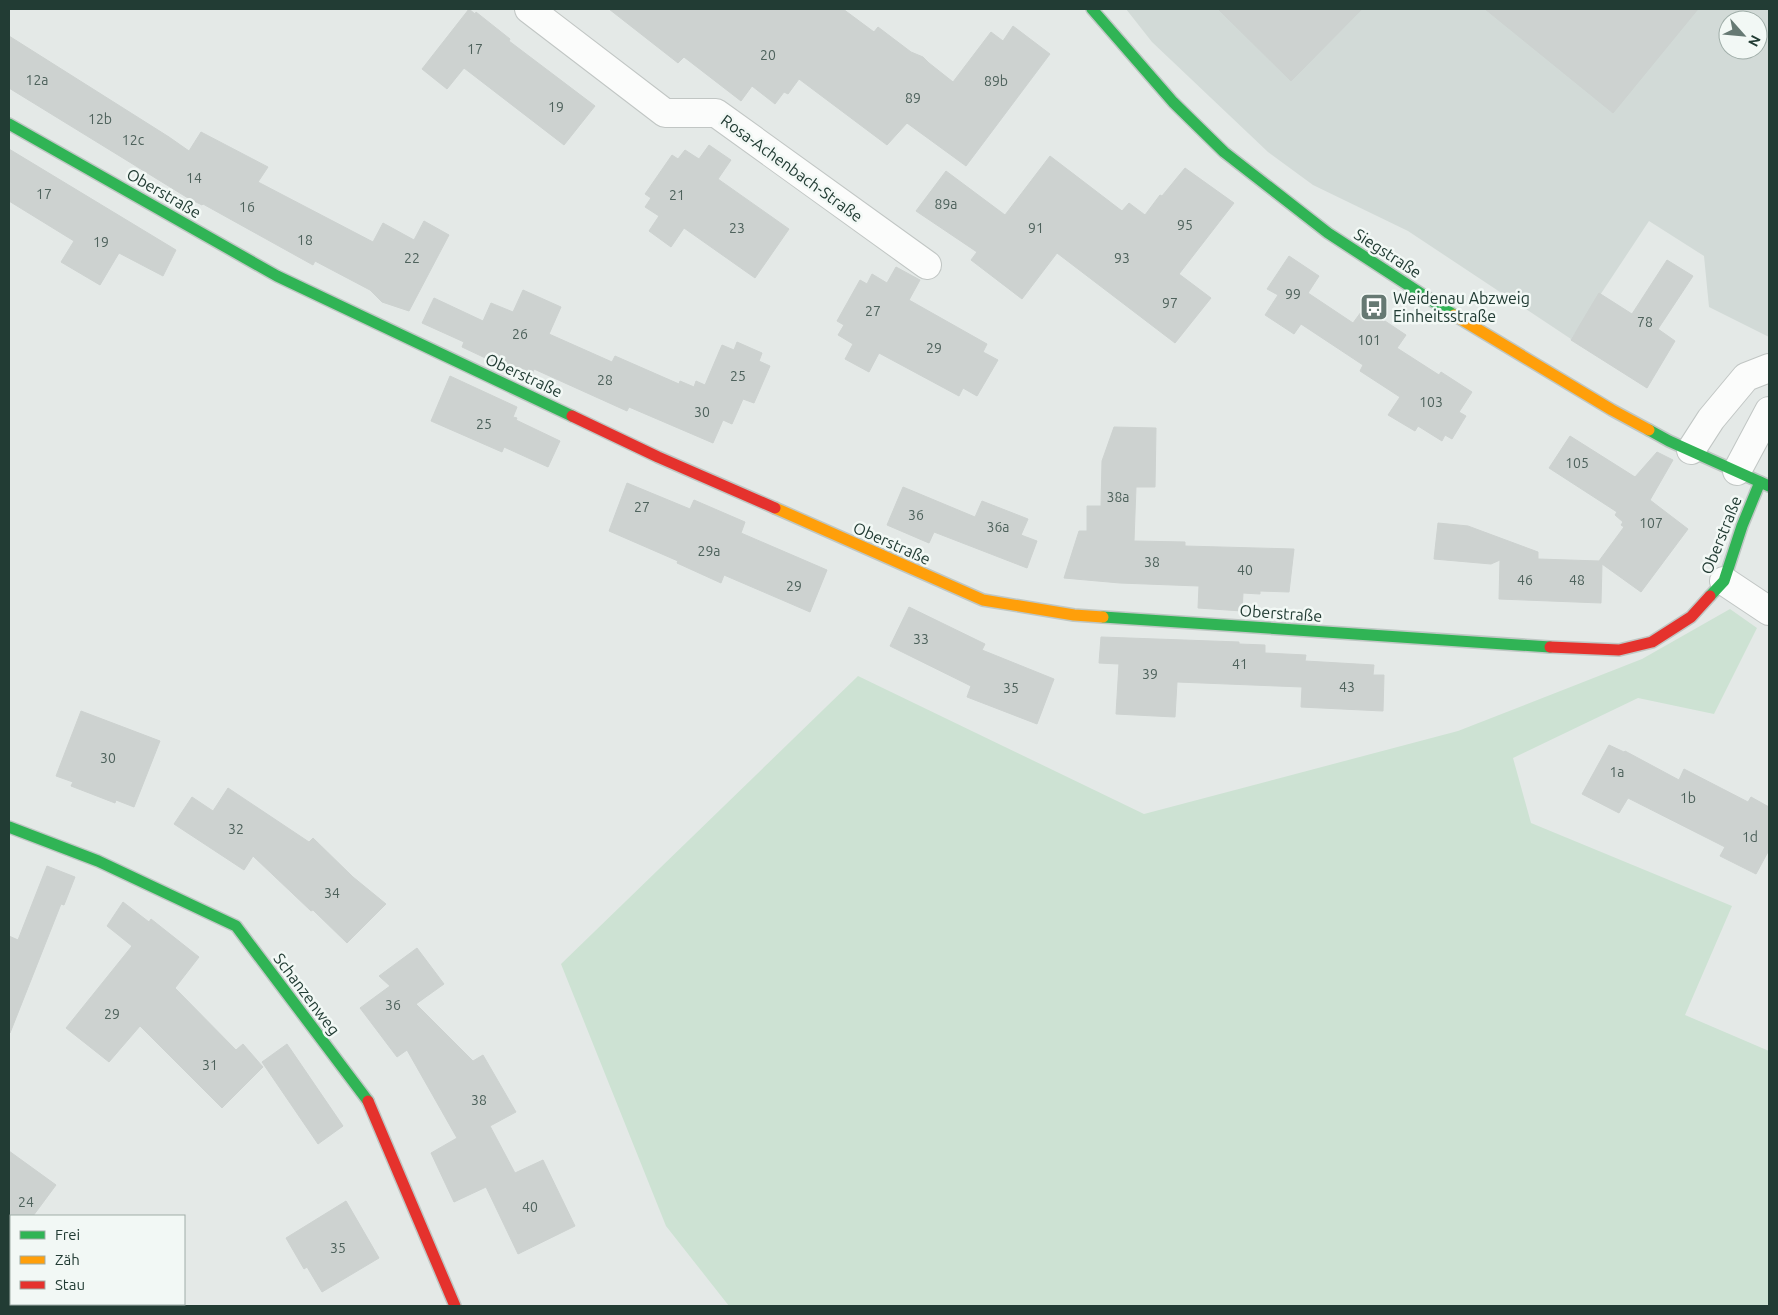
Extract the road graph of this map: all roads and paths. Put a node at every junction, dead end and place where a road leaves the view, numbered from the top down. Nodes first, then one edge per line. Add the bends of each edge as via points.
1 (529, 9) edge
2 (1092, 9) edge
3 (9, 124) edge
4 (927, 265) dead end
5 (1769, 368) edge
6 (1769, 411) edge
7 (1692, 450) junction
8 (1756, 480) edge
9 (1724, 581) junction
10 (1769, 611) edge
11 (9, 827) edge
12 (455, 1306) edge

1 - 4 street, Rosa-Achenbach-Straße via 665,114 716,113
2 - 7 street, Siegstraße via 1173,102 1224,152 1328,233 1420,294 1570,385
3 - 9 street, Oberstraße via 277,276 658,457 983,600 1074,615 1619,650 1652,642 1691,617
5 - 7 street via 1746,377 1711,419
6 - 8 street
7 - 8 street, Siegstraße
8 - 9 street, Oberstraße
9 - 10 street
11 - 12 street, Schanzenweg via 98,861 236,926 367,1099

